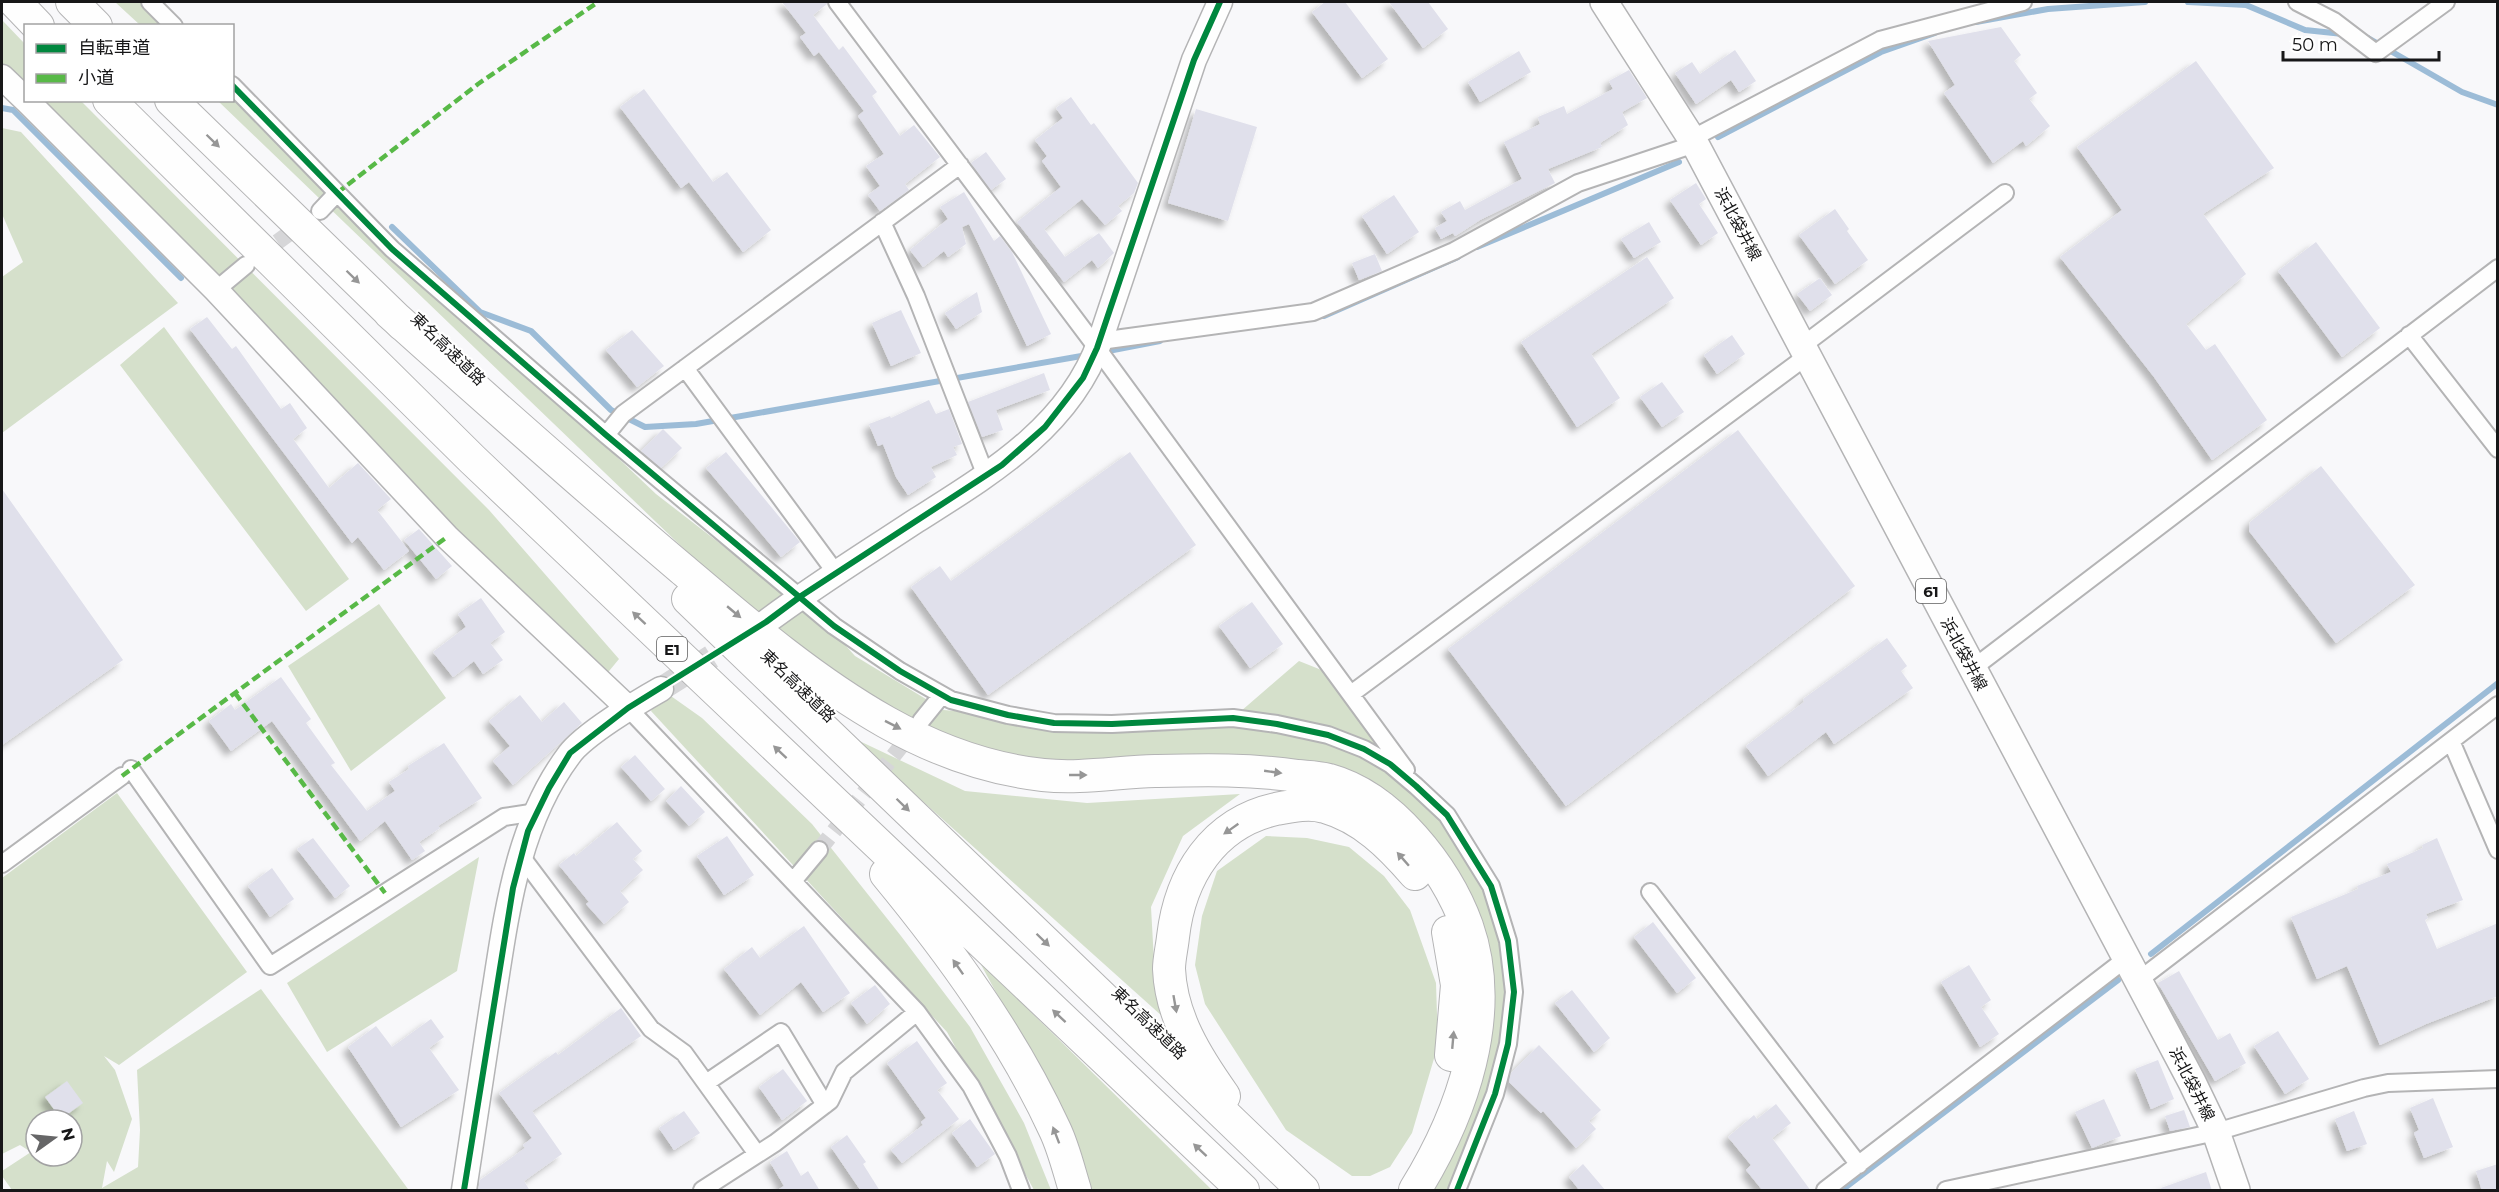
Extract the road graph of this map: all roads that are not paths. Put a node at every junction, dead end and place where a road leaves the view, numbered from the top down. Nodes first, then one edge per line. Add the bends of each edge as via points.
1 (15, 2) edge
2 (72, 2) edge
3 (150, 2) edge
4 (837, 2) edge
5 (1220, 2) edge
6 (1604, 2) edge
7 (2023, 2) edge
8 (2297, 2) edge
9 (2446, 2) edge
10 (36, 24) edge
11 (94, 24) edge
12 (172, 24) edge
13 (2, 76) edge
14 (234, 87) edge
15 (24, 98) edge
16 (28, 102) edge
17 (111, 102) edge
18 (173, 102) edge
19 (1694, 141) junction
20 (960, 165) junction
21 (338, 193) junction
22 (2005, 193) dead end
23 (320, 211) tunnel mouth
24 (882, 222) junction
25 (246, 265) tunnel mouth
26 (2498, 268) edge
27 (216, 290) junction
28 (389, 312) junction
29 (2409, 335) junction
30 (1098, 344) junction
31 (1804, 351) junction
32 (685, 368) junction
33 (606, 435) junction
34 (2498, 449) edge
35 (986, 476) junction
36 (836, 573) junction
37 (801, 596) junction
38 (766, 622) tunnel mouth
39 (1972, 669) junction
40 (661, 688) tunnel mouth
41 (1351, 694) junction
42 (942, 695) junction
43 (2498, 705) edge
44 (628, 708) junction
45 (921, 721) tunnel mouth
46 (2451, 741) junction
47 (808, 778) junction
48 (1416, 786) junction
49 (537, 812) junction
50 (819, 850) tunnel mouth
51 (2498, 850) edge
52 (521, 856) junction
53 (2, 864) edge
54 (794, 880) junction
55 (1650, 892) dead end
56 (2133, 969) junction
57 (917, 1012) junction
58 (2498, 1079) edge
59 (706, 1083) junction
60 (825, 1105) junction
61 (2216, 1132) junction
62 (758, 1155) junction
63 (1272, 1160) junction
64 (1859, 1165) junction
65 (1828, 1190) edge
66 (464, 1191) edge
67 (702, 1191) edge
68 (1021, 1191) edge
69 (1076, 1191) edge
70 (1243, 1191) edge
71 (1303, 1191) edge
72 (1393, 1191) edge
73 (1415, 1191) edge
74 (1457, 1191) edge
75 (1946, 1191) edge
76 (2236, 1191) edge

1 - 10 highway
2 - 11 highway
3 - 12 street
4 - 20 street
5 - 30 street via 1194,60
6 - 19 main road, 浜北袋井線 / 61
7 - 19 street via 1880,40
8 - 9 street via 2334,21 2376,53
13 - 15 street
14 - 21 street
16 - 27 street
47 -> 17 highway, E1 via 465,452
18 -> 28 highway, 東名高速道路
19 - 30 street via 1578,183 1454,251 1312,312
19 - 31 main road, 浜北袋井線 / 61
20 - 24 street
20 - 30 street
21 - 23 street
21 - 33 street via 392,249
22 - 31 street
24 - 32 street
24 - 35 street via 916,296
25 - 27 street
26 - 29 street
27 - 44 street via 447,537
28 -> 63 highway, 東名高速道路
28 -> 73 highway via 564,470 785,655 886,722 972,760 1046,775 1246,769 1331,780 1370,800 1405,829 1439,867 1459,904 1480,984 1473,1055 1449,1122
29 - 34 street
29 - 39 street
30 - 35 street via 1083,378 1045,428
30 - 41 street
31 - 39 main road, 浜北袋井線 / 61
31 - 41 street
32 - 33 street via 623,414
32 - 36 street
33 - 37 street
35 - 36 street
36 - 37 street
37 - 38 street
37 - 42 street via 834,626
39 - 56 main road, 浜北袋井線 / 61
40 - 44 street
41 - 48 street
42 - 45 street
42 - 48 street via 1008,715 1054,723 1233,718 1277,724 1328,735 1364,749
43 - 46 street
44 - 49 street via 570,753
44 - 54 street
46 - 51 street
46 - 56 street
69 -> 47 highway via 1056,1131 987,1008
70 -> 47 highway, E1
48 - 74 street via 1448,815 1491,885 1508,942 1514,992 1508,1044 1495,1094
49 - 52 street
49 - 53 street via 504,817 270,966 126,773
50 - 54 street
52 - 59 street via 651,1029 684,1053
52 - 66 street via 501,950
54 - 57 street
55 - 64 street
56 - 61 main road, 浜北袋井線 / 61
56 - 64 street
57 - 60 street via 844,1072
57 - 68 street via 971,1086 1008,1156
58 - 61 street via 2388,1083
59 - 60 street via 781,1032
59 - 62 street
60 - 62 street
61 - 75 street
61 - 76 main road, 浜北袋井線 / 61
62 - 67 street
63 - 71 highway, 東名高速道路
72 -> 63 highway via 1434,1111 1452,1050 1457,986 1450,940 1441,914 1421,881 1390,844 1356,820 1324,806 1293,805 1265,812 1229,829 1205,851 1188,877 1175,918 1169,968 1178,1016 1202,1065
64 - 65 street

